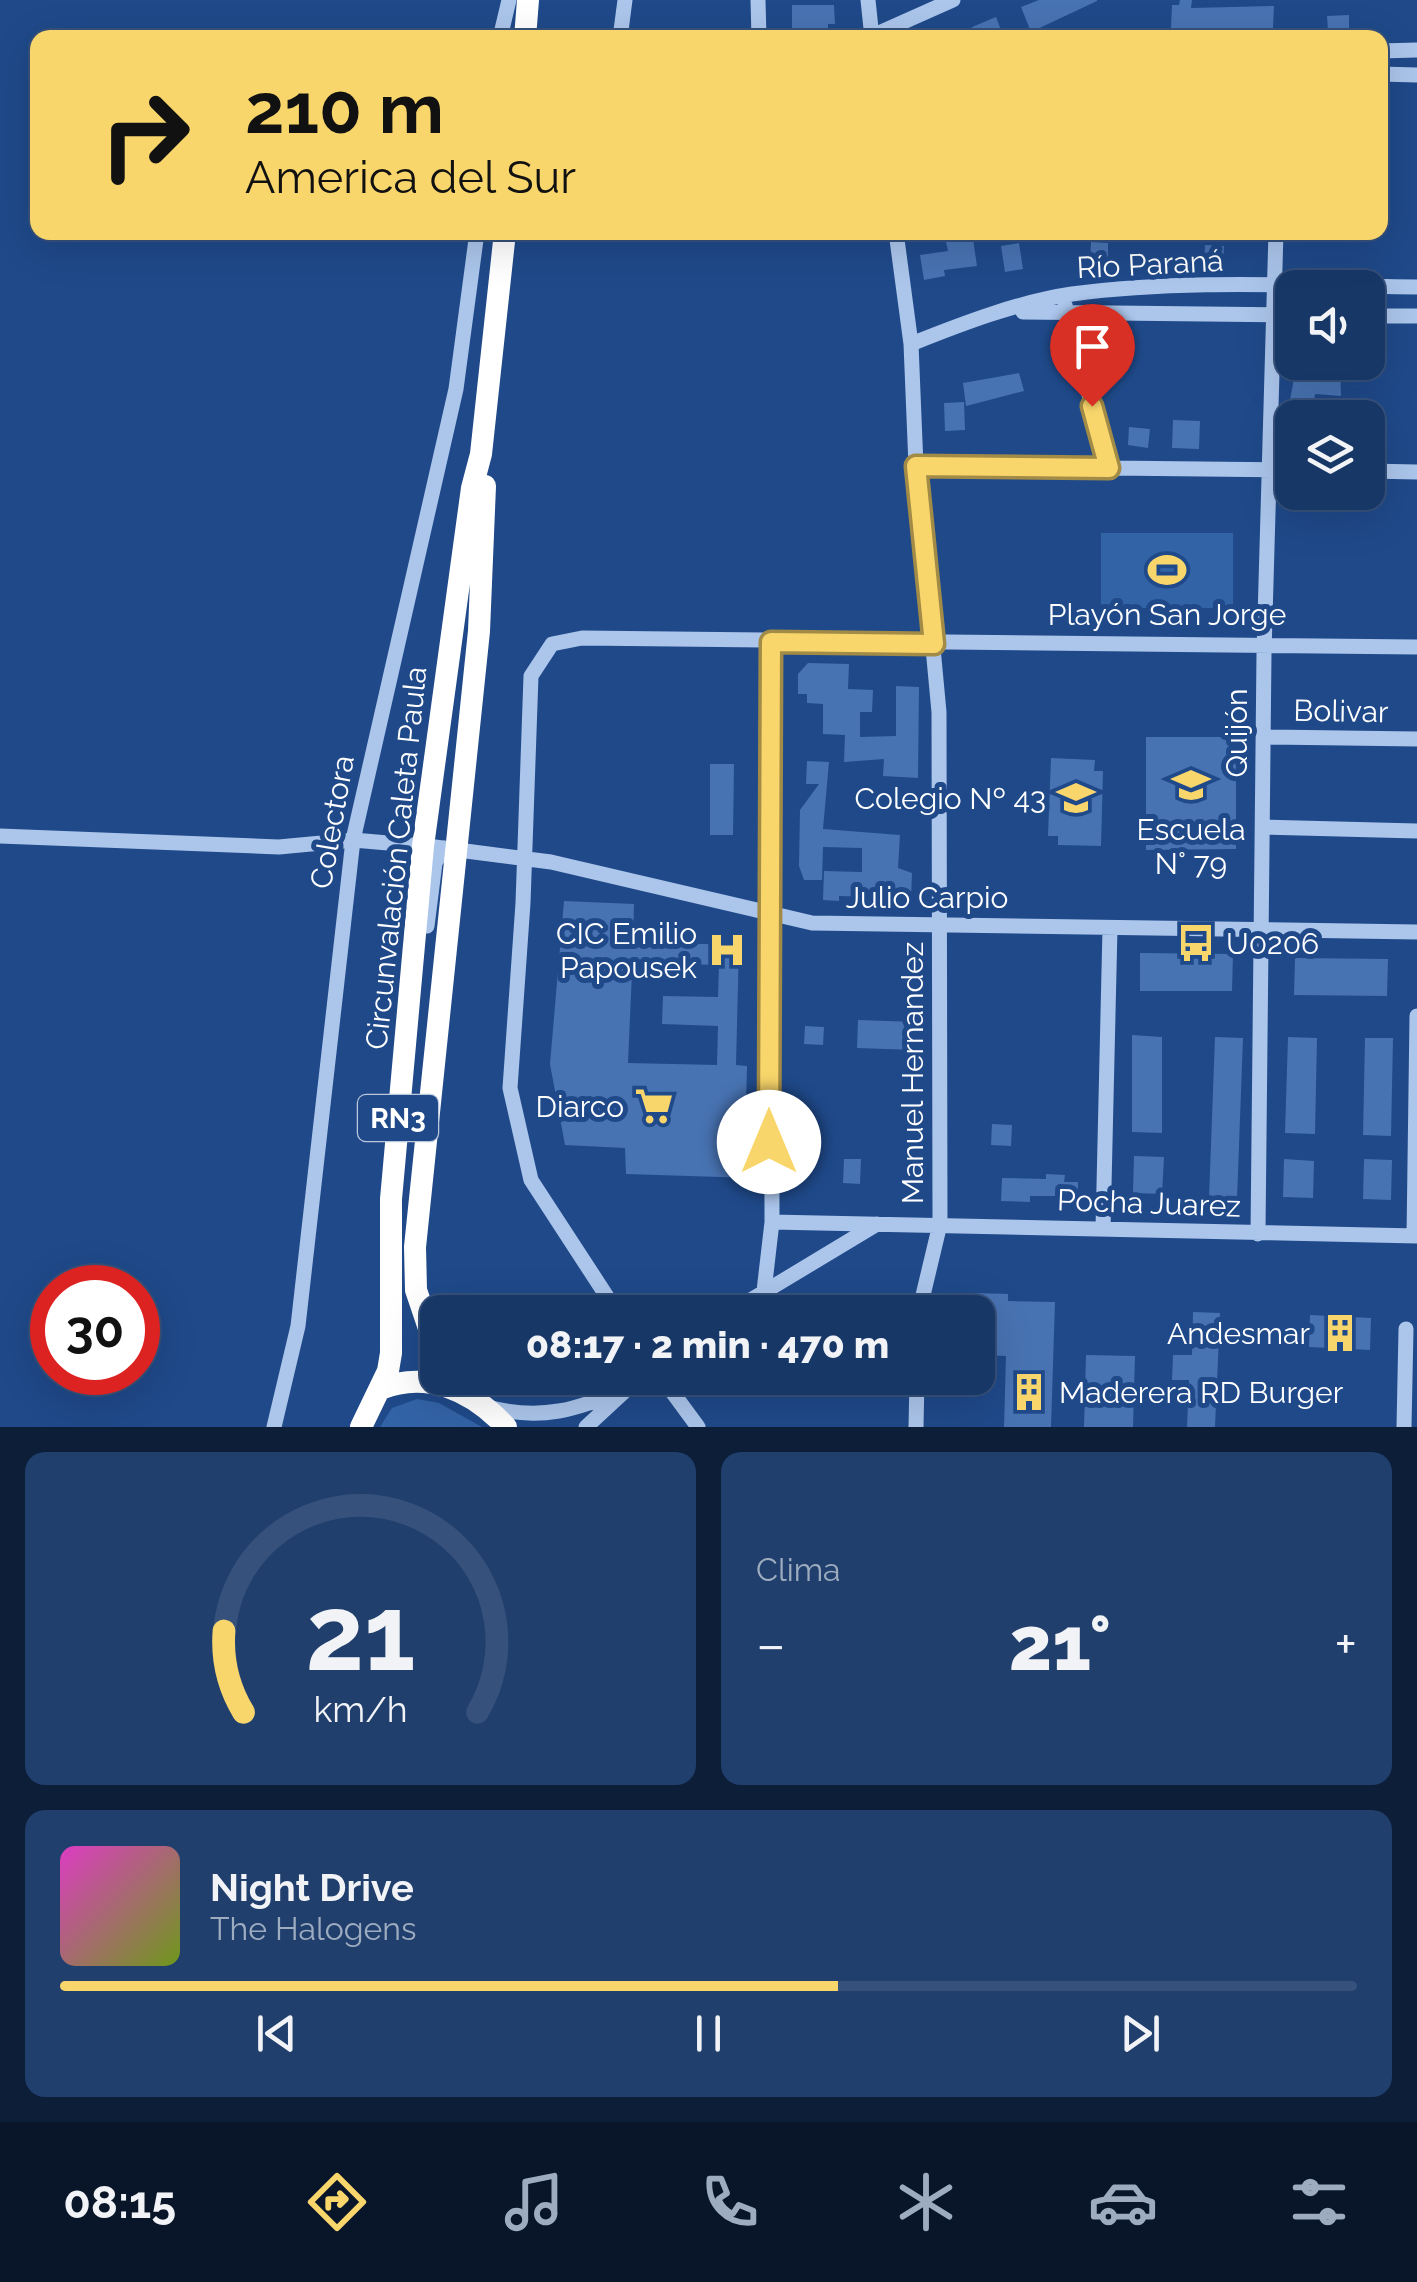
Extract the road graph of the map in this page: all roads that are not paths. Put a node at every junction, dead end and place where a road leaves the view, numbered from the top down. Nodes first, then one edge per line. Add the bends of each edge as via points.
1 (509, 0) edge
2 (528, 0) edge
3 (625, 0) edge
4 (758, 0) edge
5 (868, 0) edge
6 (953, 0) edge
7 (502, 30) edge
8 (525, 30) edge
9 (621, 30) edge
10 (759, 30) edge
11 (871, 30) edge
12 (887, 30) edge
13 (1388, 50) edge
14 (1417, 50) edge
15 (1388, 74) edge
16 (1417, 76) edge
17 (477, 240) edge
18 (504, 240) edge
19 (897, 240) edge
20 (1276, 240) edge
21 (1275, 270) edge
22 (1275, 286) joint
23 (1385, 287) edge
24 (1417, 287) edge
25 (1065, 304) junction
26 (1274, 315) junction
27 (1385, 316) edge
28 (1417, 316) edge
29 (910, 344) junction
30 (481, 454) junction
31 (916, 466) junction
32 (1109, 468) junction
33 (1271, 470) junction
34 (1275, 470) edge
35 (1385, 472) edge
36 (1417, 472) edge
37 (771, 642) junction
38 (934, 644) junction
39 (1264, 646) junction
40 (1417, 647) edge
41 (1264, 738) junction
42 (1417, 740) edge
43 (1264, 827) junction
44 (1417, 830) edge
45 (0, 836) edge
46 (353, 840) junction
47 (439, 849) junction
48 (524, 859) junction
49 (770, 914) junction
50 (940, 925) junction
51 (1110, 928) junction
52 (1263, 932) junction
53 (1417, 932) edge
54 (1417, 1016) edge
55 (772, 1222) junction
56 (879, 1222) junction
57 (940, 1224) junction
58 (1103, 1229) junction
59 (1258, 1234) junction
60 (1416, 1236) edge
61 (764, 1291) junction
62 (605, 1295) edge
63 (758, 1295) edge
64 (923, 1295) edge
65 (420, 1302) edge
66 (1406, 1329) dead end
67 (380, 1389) junction
68 (470, 1395) edge
69 (608, 1395) edge
70 (620, 1395) edge
71 (674, 1395) edge
72 (917, 1395) edge
73 (478, 1403) junction
74 (274, 1427) edge
75 (361, 1427) edge
76 (506, 1427) edge
77 (586, 1427) edge
78 (698, 1427) edge
79 (916, 1427) edge
80 (1404, 1427) edge

1 - 7 street
2 - 8 highway
3 - 9 street
4 - 10 street
5 - 11 street
6 - 12 street
13 - 14 street
15 - 16 street
17 - 46 street, Colectora via 456,388
18 - 30 highway, Circunvalación Caleta Paula / RN3
19 - 29 street, Manuel Hernandez
20 - 21 street, Quijón
22 - 25 street, Río Paraná
22 - 26 street, Quijón
23 - 24 street, Río Paraná
25 - 26 street, Río Paraná
25 - 29 street, Río Paraná via 1009,312
25 - 32 street
26 - 33 street, Quijón
27 - 28 street
29 - 31 street, Manuel Hernandez
30 - 47 highway, Circunvalación Caleta Paula / RN3 via 440,721
30 - 47 highway, Circunvalación Caleta Paula / RN3 via 479,631
31 - 32 street
31 - 38 street, Manuel Hernandez
32 - 33 street
33 - 34 street
33 - 39 street, Quijón
35 - 36 street
37 - 38 street
37 - 48 street via 582,638 552,644 531,676
37 - 49 street
38 - 39 street
38 - 50 street, Manuel Hernandez
39 - 40 street
39 - 41 street, Quijón
41 - 42 street, Bolivar
41 - 43 street, Quijón
43 - 44 street
43 - 52 street, Quijón
45 - 46 street, Julio Carpio via 279,846
46 - 47 street, Julio Carpio
46 - 74 street, Colectora via 298,1326
47 - 48 street, Julio Carpio
47 - 65 highway, Circunvalación Caleta Paula / RN3 via 441,992 420,1176 414,1269
47 - 67 highway, Circunvalación Caleta Paula / RN3 via 407,1026 390,1199 391,1353
48 - 49 street, Julio Carpio
48 - 62 street via 510,1088 520,1147 544,1206
49 - 50 street, Julio Carpio via 812,924
49 - 55 street
50 - 51 street, Julio Carpio
50 - 57 street, Manuel Hernandez
51 - 52 street, Julio Carpio
51 - 58 street
52 - 53 street, Julio Carpio
52 - 59 street, Quijón
54 - 60 street
55 - 56 street, Pocha Juarez
55 - 61 street
56 - 57 street, Pocha Juarez
56 - 61 street
57 - 58 street, Pocha Juarez
57 - 64 street, Manuel Hernandez
58 - 59 street, Pocha Juarez
59 - 60 street, Pocha Juarez
61 - 63 street
66 - 80 street
67 - 73 highway via 423,1379
67 - 75 highway, RN3
68 - 73 highway
69 - 73 street via 545,1416
70 - 77 street
71 - 78 street
72 - 79 street
73 - 76 highway

